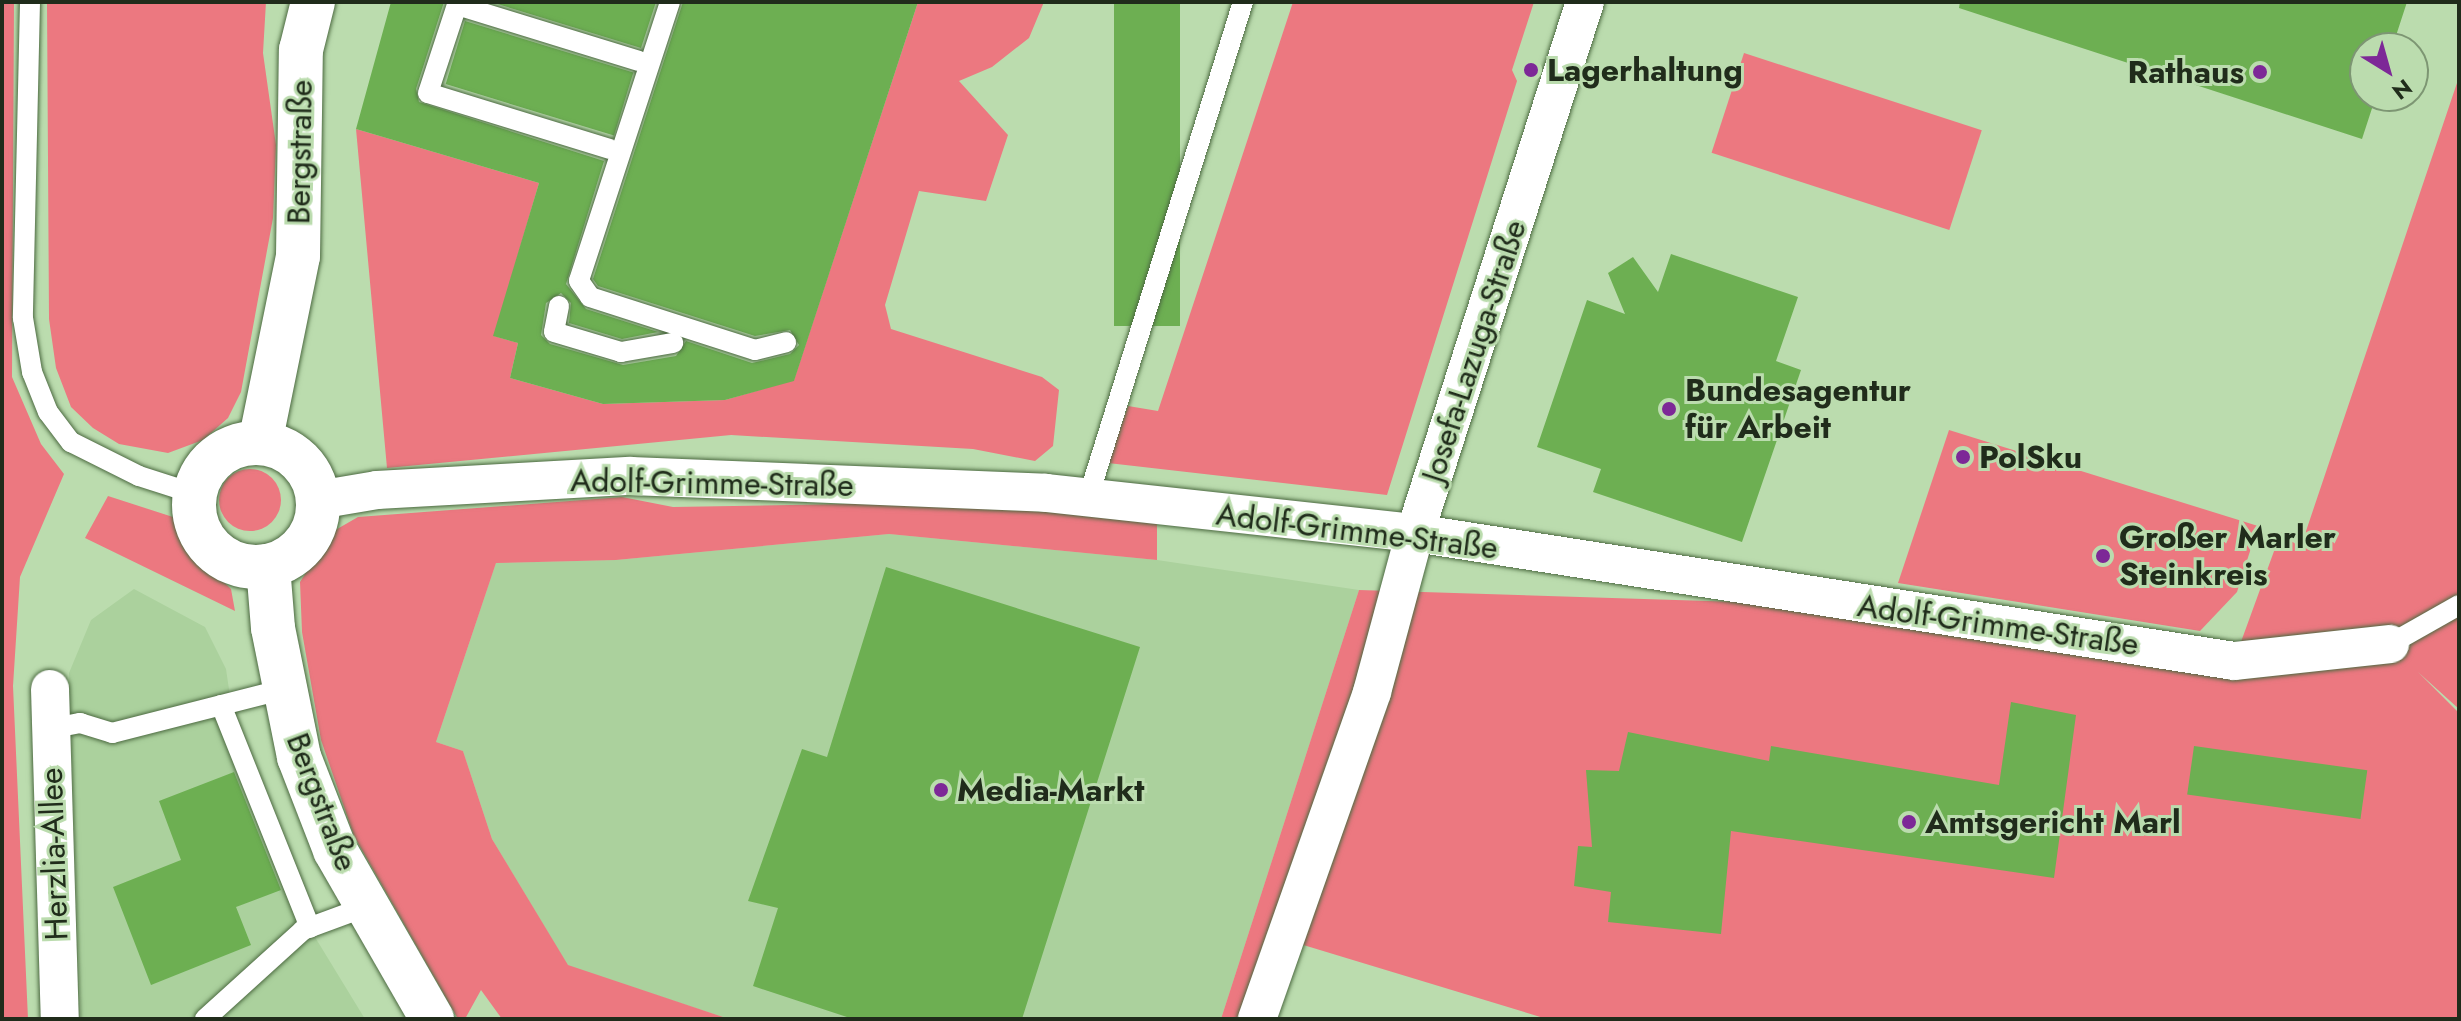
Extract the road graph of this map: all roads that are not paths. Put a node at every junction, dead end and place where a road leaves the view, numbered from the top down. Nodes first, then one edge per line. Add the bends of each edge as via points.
1 (30, 2) edge
2 (313, 2) edge
3 (670, 2) edge
4 (1243, 2) edge
5 (1585, 2) edge
6 (639, 61) dead end
7 (610, 149) dead end
8 (559, 306) dead end
9 (786, 342) dead end
10 (673, 343) dead end
11 (260, 443) junction
12 (195, 494) junction
13 (1088, 498) junction
14 (318, 500) junction
15 (1415, 533) junction
16 (268, 566) junction
17 (2459, 605) edge
18 (2390, 644) joint
19 (50, 689) dead end
20 (284, 689) junction
21 (221, 705) junction
22 (49, 729) junction
23 (365, 907) junction
24 (310, 928) junction
25 (60, 1019) edge
26 (205, 1019) edge
27 (432, 1019) edge
28 (1257, 1019) edge

1 - 12 lane via 23,318 32,372 48,412 71,442 139,476
2 - 11 street, Bergstraße via 301,50 298,256
3 - 9 lane via 579,281 590,297 755,350
4 - 13 lane
5 - 15 street, Josefa-Lazuga-Straße
6 - 7 lane via 457,5 428,93
8 - 10 lane via 554,332 621,352
11 - 12 street via 218,455
11 - 14 street via 302,462
12 - 16 street via 203,538 221,556
13 - 14 street, Adolf-Grimme-Straße via 631,476 377,490
13 - 15 street, Adolf-Grimme-Straße
14 - 16 street via 310,537 290,557
15 - 18 street, Adolf-Grimme-Straße via 2234,661
15 - 28 street, Josefa-Lazuga-Straße via 1372,692
16 - 20 street, Bergstraße
17 - 18 lane
19 - 22 street, Herzlia-Allee
20 - 21 lane
20 - 23 street, Bergstraße via 299,757
21 - 22 lane via 112,733 80,723
21 - 24 lane
22 - 25 street, Herzlia-Allee
23 - 24 lane
23 - 27 street, Bergstraße
24 - 26 lane

